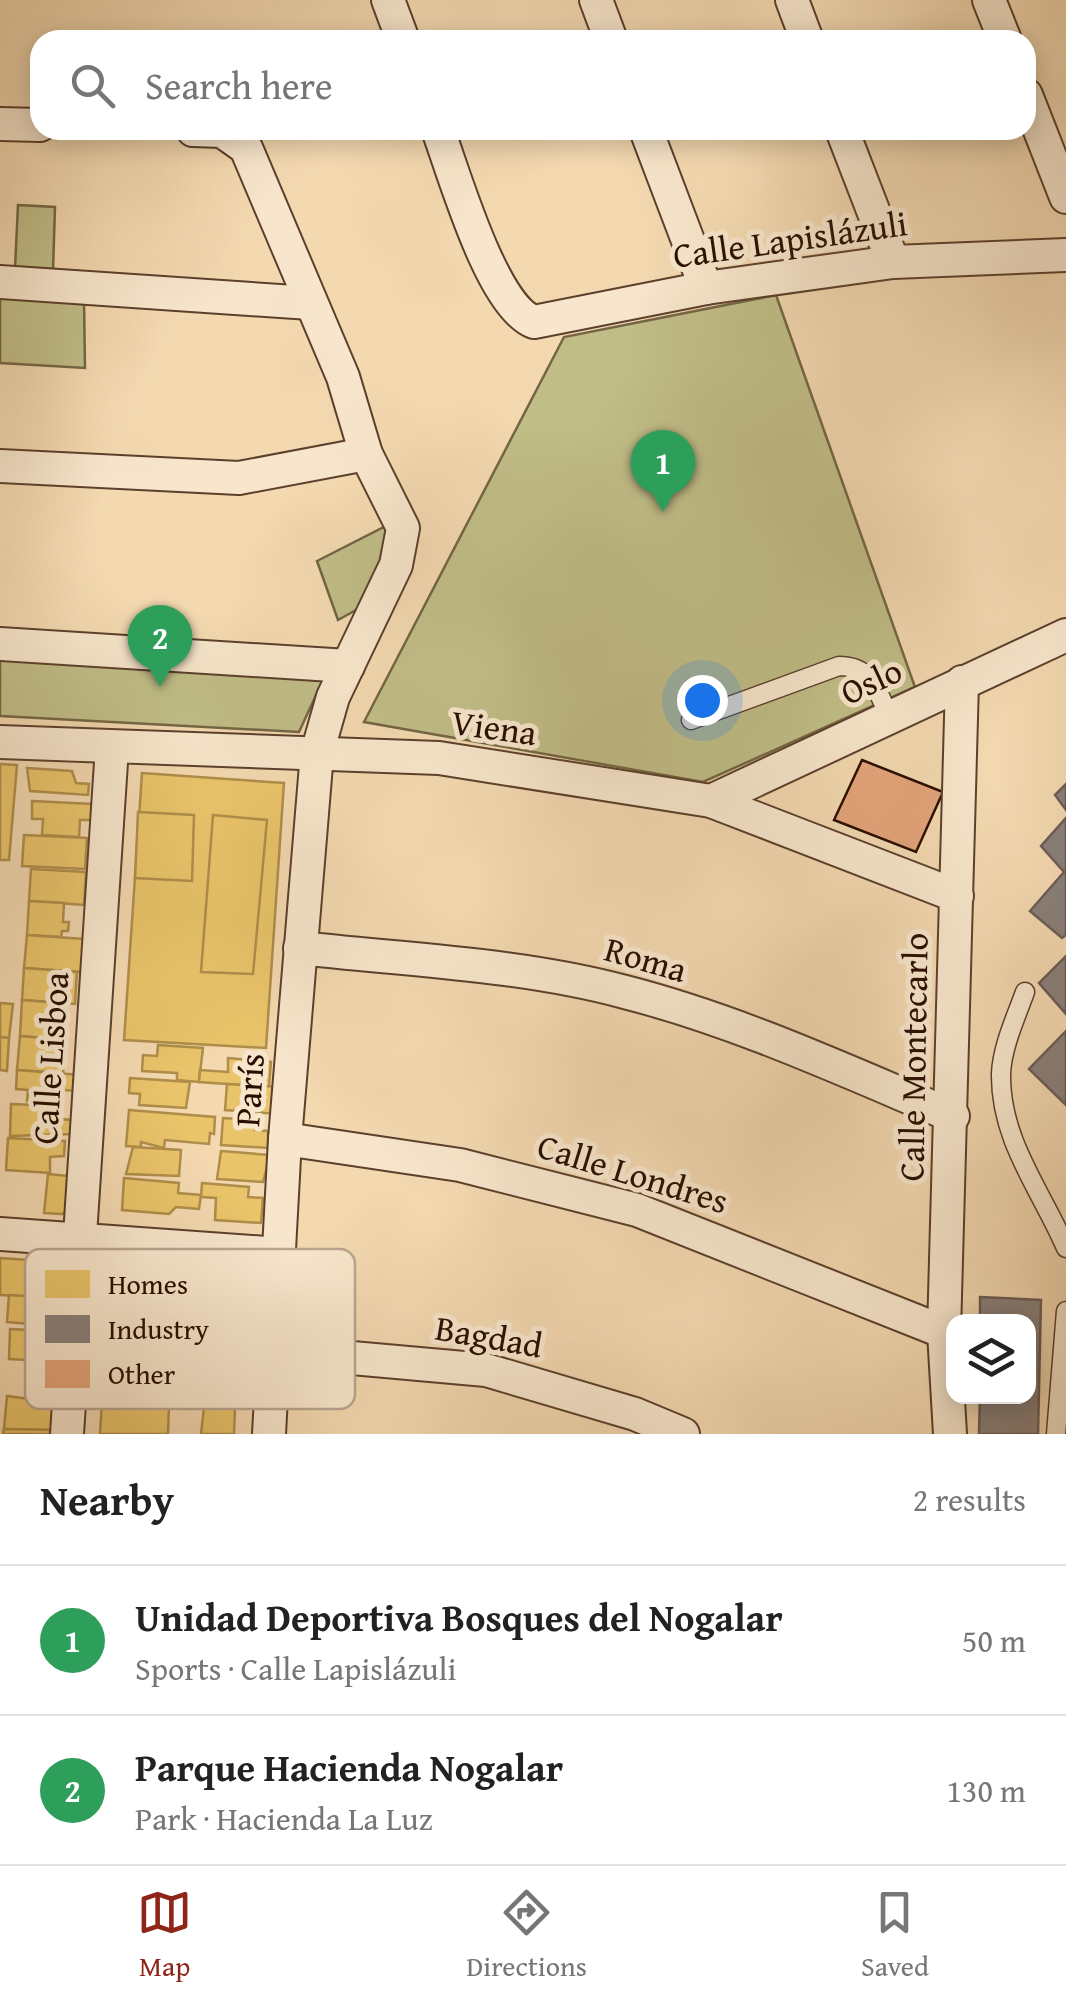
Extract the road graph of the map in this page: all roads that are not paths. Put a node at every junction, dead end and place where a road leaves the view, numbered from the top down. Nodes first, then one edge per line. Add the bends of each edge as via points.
1 (388, 0) edge
2 (596, 0) edge
3 (792, 0) edge
4 (989, 0) edge
5 (399, 30) edge
6 (607, 30) edge
7 (804, 30) edge
8 (1000, 30) edge
9 (1036, 120) edge
10 (0, 124) edge
11 (30, 125) edge
12 (235, 140) edge
13 (442, 140) edge
14 (650, 140) edge
15 (846, 140) edge
16 (1066, 197) edge
17 (1066, 255) edge
18 (893, 262) junction
19 (0, 282) edge
20 (706, 288) junction
21 (310, 303) junction
22 (366, 454) junction
23 (0, 466) edge
24 (1066, 635) edge
25 (0, 644) edge
26 (348, 666) junction
27 (962, 682) junction
28 (890, 716) junction
29 (691, 720) dead end
30 (0, 742) edge
31 (112, 747) junction
32 (317, 752) junction
33 (711, 800) junction
34 (957, 896) junction
35 (300, 948) junction
36 (1025, 992) dead end
37 (953, 1116) junction
38 (286, 1139) junction
39 (0, 1234) edge
40 (77, 1239) junction
41 (1066, 1248) edge
42 (76, 1249) edge
43 (212, 1249) edge
44 (280, 1249) edge
45 (1066, 1311) edge
46 (944, 1332) junction
47 (355, 1358) edge
48 (67, 1409) edge
49 (271, 1409) edge
50 (66, 1434) edge
51 (270, 1434) edge
52 (683, 1434) edge
53 (950, 1434) edge
54 (1056, 1434) edge

1 - 5 street
2 - 6 street
3 - 7 street
4 - 8 street
9 - 16 street
10 - 11 street
12 - 21 street, París via 246,148
13 - 20 street, Calle Lapislázuli via 491,267 528,320 550,322
14 - 20 street
15 - 18 street
17 - 18 street, Calle Lapislázuli
18 - 20 street, Calle Lapislázuli
19 - 21 street
21 - 22 street, París
22 - 23 street via 239,478
22 - 26 street, París via 397,510 403,544
24 - 27 street, Oslo
25 - 26 street
26 - 32 street, París
27 - 28 street, Oslo
27 - 34 street, Calle Montecarlo
28 - 29 lane via 870,676 856,666 838,666
28 - 33 street, Oslo
30 - 31 street, Viena
31 - 32 street, Viena
31 - 40 street, Calle Lisboa
32 - 33 street, Viena via 439,758
32 - 35 street, París
33 - 34 street, Viena
34 - 37 street, Calle Montecarlo
35 - 37 street, Roma via 626,992 821,1060
35 - 38 street, París
36 - 41 lane via 1001,1072 1005,1114 1017,1155
37 - 46 street, Calle Montecarlo
38 - 44 street, París
38 - 46 street, Calle Londres via 460,1165 637,1210
39 - 40 street
40 - 42 street, Calle Lisboa
40 - 43 street
45 - 54 lane
46 - 53 street, Calle Montecarlo
47 - 52 street, Bagdad via 486,1370
48 - 50 street, Calle Lisboa
49 - 51 street, París

